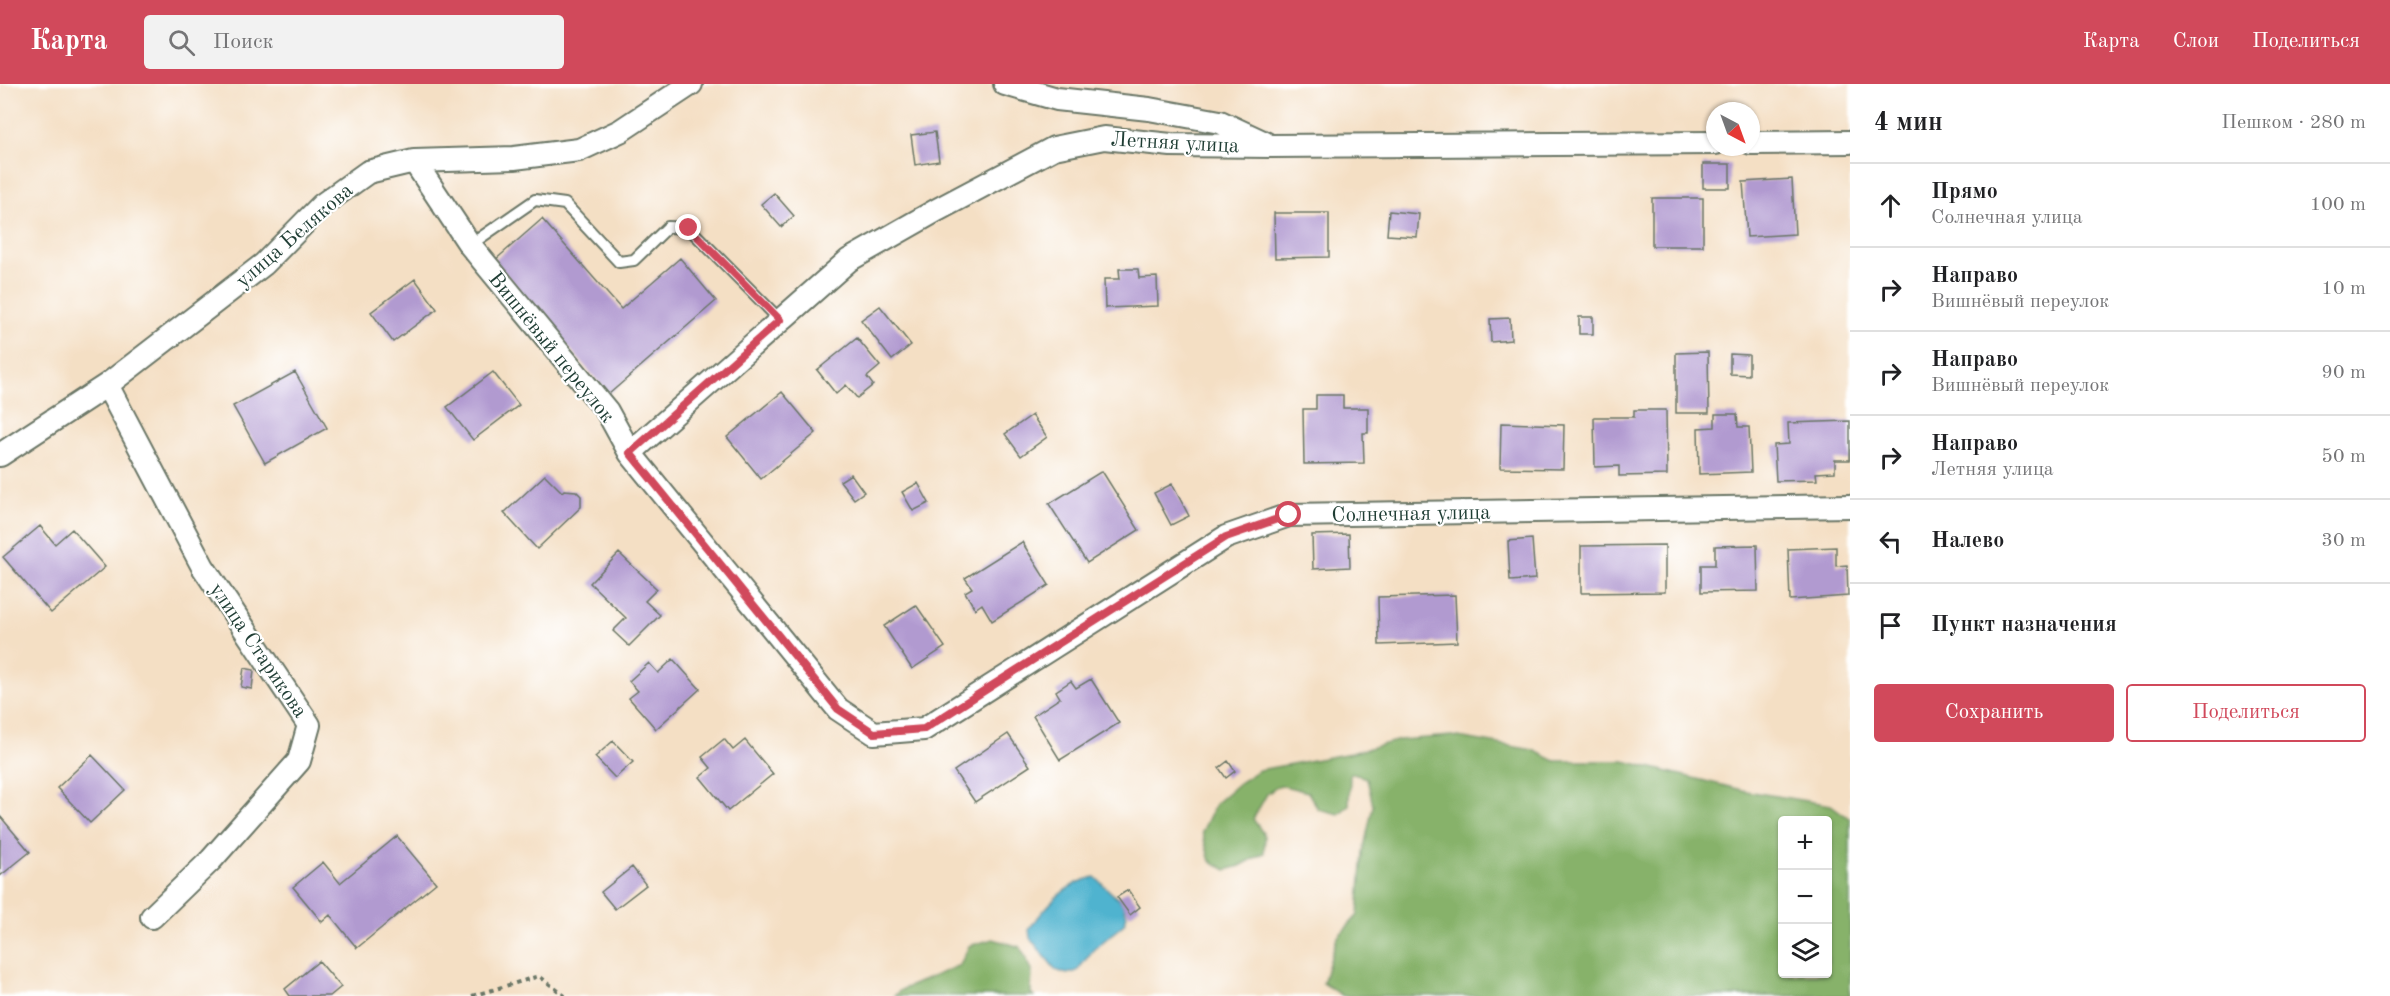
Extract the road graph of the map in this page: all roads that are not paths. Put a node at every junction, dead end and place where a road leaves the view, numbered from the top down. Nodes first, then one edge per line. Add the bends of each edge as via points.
1 (691, 84) edge
2 (1005, 84) edge
3 (1850, 142) edge
4 (1706, 143) edge
5 (1760, 143) edge
6 (1271, 146) junction
7 (414, 161) junction
8 (470, 245) junction
9 (780, 320) junction
10 (107, 385) junction
11 (630, 453) junction
12 (0, 455) edge
13 (1850, 506) edge
14 (924, 729) joint
15 (152, 917) dead end

1 - 7 street, улица Белякова via 620,131 579,150 514,158
2 - 6 street via 1057,99 1220,122
3 - 5 street
4 - 6 street, Летняя улица
6 - 9 street, Летняя улица via 1171,145 1104,138 1054,148 849,260
7 - 8 street, Вишнёвый переулок
7 - 10 street, улица Белякова via 368,172 322,205 264,264
8 - 9 lane via 535,200 565,204 619,262 633,260 668,227 689,228
8 - 11 street, Вишнёвый переулок via 607,411
9 - 11 street, Летняя улица
10 - 12 street, улица Белякова
10 - 15 street, улица Старикова via 202,567 309,725 299,761 211,860
11 - 14 street, Вишнёвый переулок via 838,709 874,733
13 - 14 street, Солнечная улица via 1289,515 1226,537

